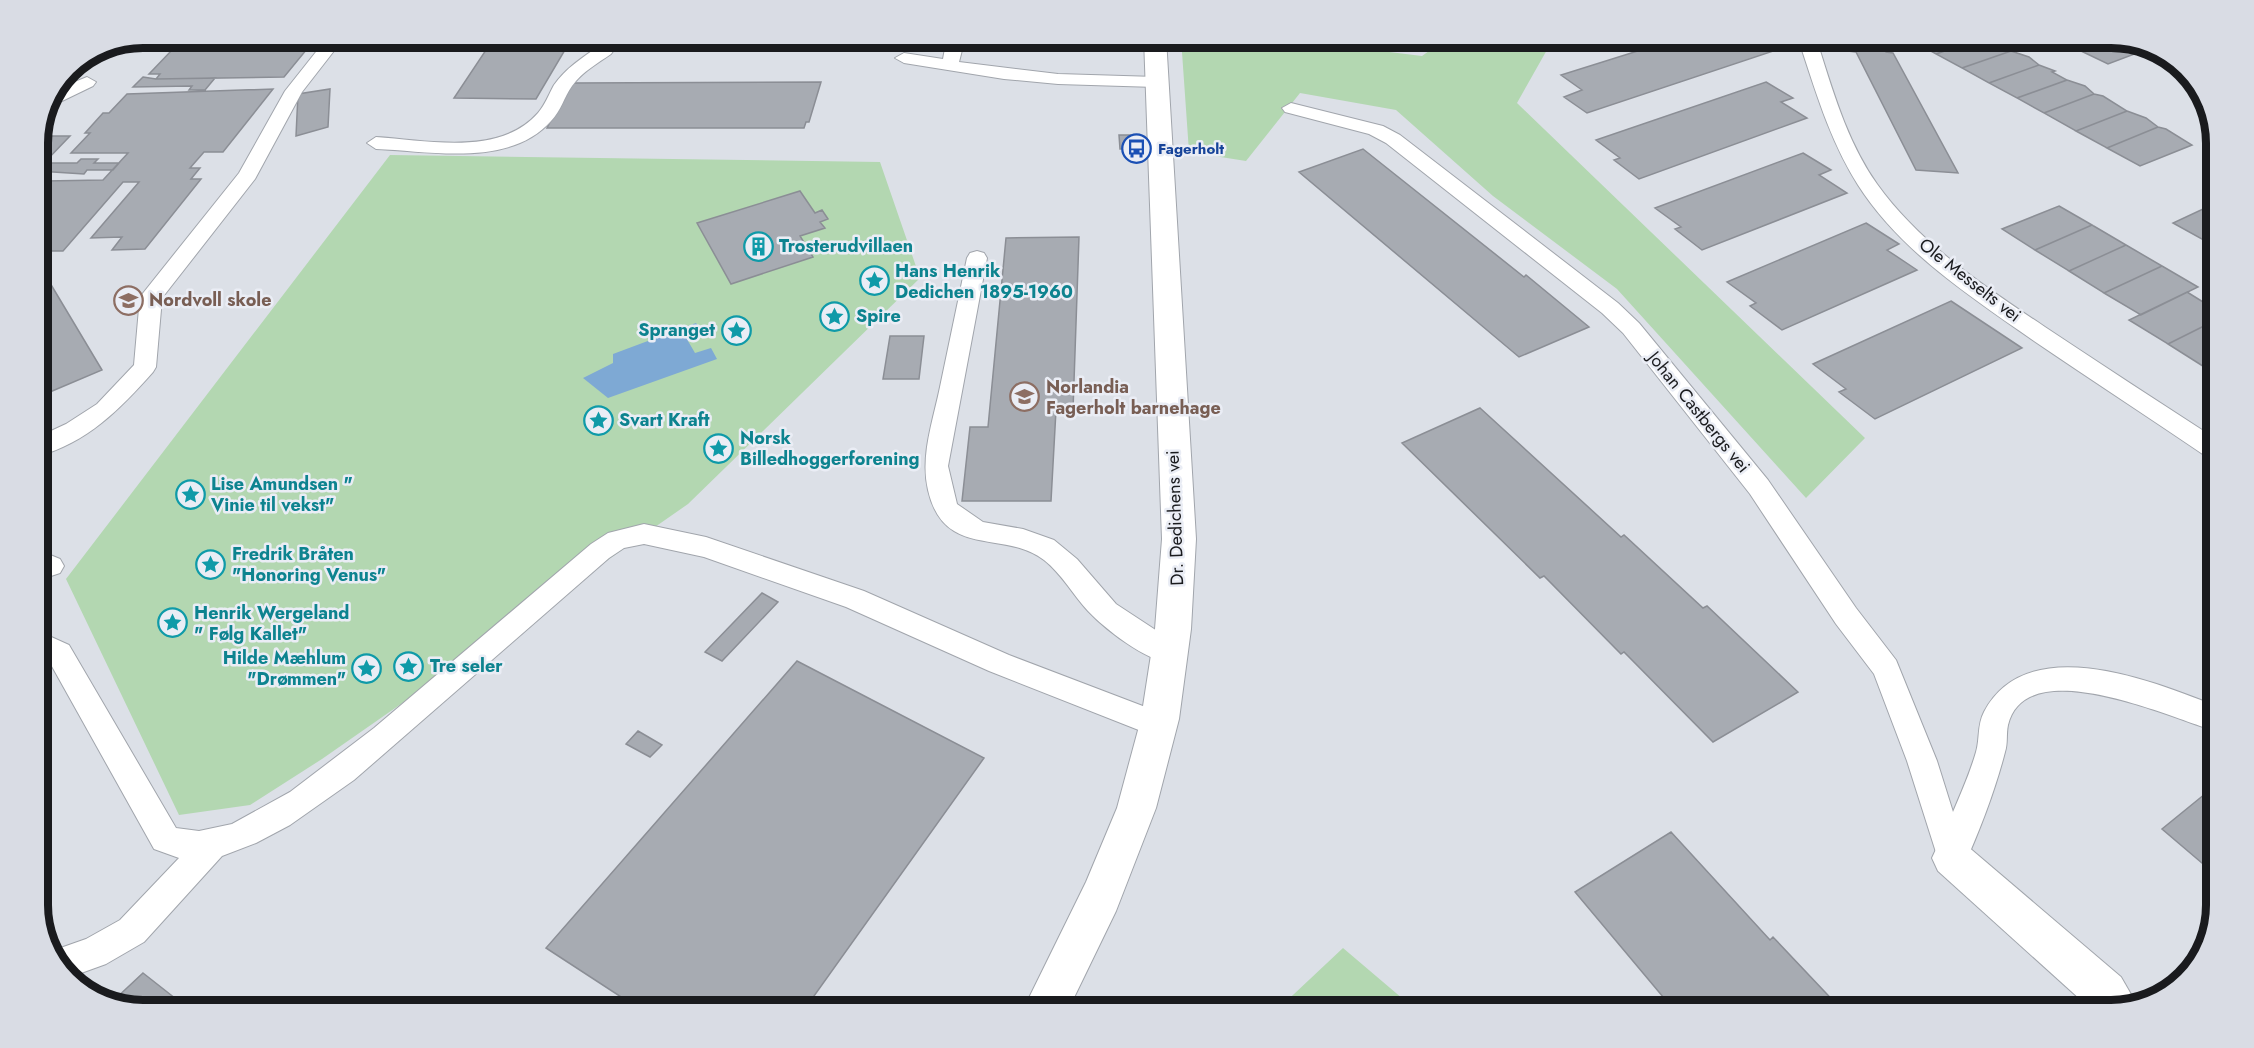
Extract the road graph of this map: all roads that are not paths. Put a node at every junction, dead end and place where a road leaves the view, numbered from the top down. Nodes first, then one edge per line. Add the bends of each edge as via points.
1 (327, 48) edge
2 (954, 48) edge
3 (1155, 48) edge
4 (1812, 48) edge
5 (605, 50) dead end
6 (904, 58) dead end
7 (950, 65) junction
8 (87, 82) dead end
9 (1156, 82) junction
10 (62, 94) edge
11 (1292, 108) dead end
12 (376, 143) dead end
13 (977, 258) dead end
14 (48, 442) edge
15 (2206, 444) edge
16 (48, 647) edge
17 (1170, 654) junction
18 (2206, 715) edge
19 (1159, 725) junction
20 (214, 843) junction
21 (1952, 858) junction
22 (67, 961) edge
23 (1051, 1000) edge
24 (2111, 1000) edge

1 - 14 lane via 294,90 248,175 151,297 144,367 105,410
2 - 7 lane
3 - 9 street, Dr. Dedichens vei
4 - 15 lane, Ole Messelts vei via 1851,158 1888,209 1922,244 2012,315
5 - 12 lane via 564,83 536,126 514,138 469,147
6 - 7 lane
7 - 9 lane via 1058,79
8 - 10 lane
9 - 17 street, Dr. Dedichens vei via 1179,539
11 - 21 lane, Johan Castbergs vei via 1376,130 1393,139 1631,328 1759,488 1886,668 1922,761
13 - 17 lane via 936,466 941,493 952,516 976,531 1044,546 1060,557 1099,604 1130,631
16 - 20 lane via 59,653 165,839 178,845
17 - 19 street, Dr. Dedichens vei
18 - 21 lane via 2106,682 2046,681 2019,690 2006,701 1995,719 1992,746
19 - 20 lane via 999,663 855,599 706,547 644,534 617,540 600,551 305,799 255,829
19 - 23 street, Dr. Dedichens vei via 1145,779 1117,857 1083,938
20 - 22 lane via 132,931 94,952
21 - 24 street

